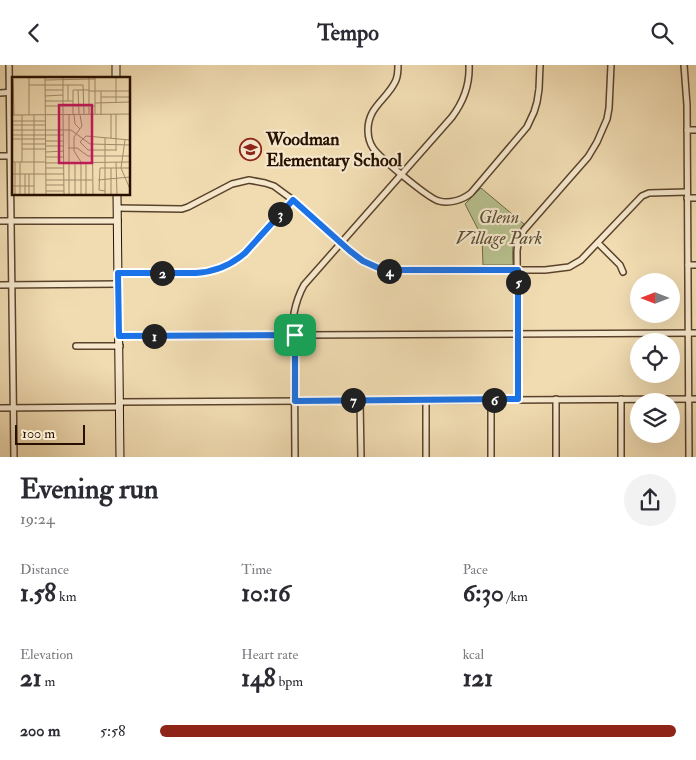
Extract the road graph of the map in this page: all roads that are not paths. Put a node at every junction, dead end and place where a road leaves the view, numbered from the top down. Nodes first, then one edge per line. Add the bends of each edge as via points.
1 (9, 65) edge
2 (398, 65) edge
3 (469, 65) edge
4 (540, 65) edge
5 (611, 65) edge
6 (684, 65) edge
7 (0, 93) edge
8 (12, 93) edge
9 (687, 130) junction
10 (696, 130) edge
11 (0, 156) edge
12 (12, 156) edge
13 (402, 174) junction
14 (117, 195) edge
15 (687, 195) junction
16 (696, 198) edge
17 (293, 200) junction
18 (118, 208) junction
19 (0, 221) edge
20 (11, 221) junction
21 (118, 221) junction
22 (341, 243) junction
23 (598, 243) junction
24 (688, 265) junction
25 (696, 265) edge
26 (518, 270) junction
27 (623, 272) dead end
28 (118, 273) junction
29 (119, 284) junction
30 (0, 285) edge
31 (12, 285) junction
32 (688, 333) junction
33 (696, 333) edge
34 (518, 334) junction
35 (295, 335) junction
36 (119, 336) junction
37 (76, 346) dead end
38 (120, 346) junction
39 (518, 399) junction
40 (556, 399) junction
41 (621, 399) junction
42 (688, 399) junction
43 (696, 399) edge
44 (360, 400) junction
45 (426, 400) junction
46 (491, 400) junction
47 (295, 401) junction
48 (120, 404) junction
49 (0, 408) edge
50 (13, 408) junction
51 (14, 457) edge
52 (120, 457) edge
53 (295, 457) edge
54 (360, 457) edge
55 (426, 457) edge
56 (491, 457) edge
57 (556, 457) edge
58 (621, 457) edge
59 (689, 457) edge

1 - 8 street
2 - 13 street via 394,85 371,113 368,133 376,152
3 - 13 street via 469,82 460,107
4 - 13 street via 537,102 527,127 465,198 437,201
5 - 26 street via 609,108 601,135 588,157 524,230 518,243
6 - 9 street
7 - 8 street
8 - 12 street
9 - 10 street
9 - 15 street
11 - 12 street
12 - 20 street
13 - 22 street
14 - 18 main road
15 - 16 street
15 - 23 street via 649,193 642,196
15 - 24 street
17 - 18 street via 274,186 249,180 232,183 182,209
17 - 22 street
17 - 28 street via 245,253 223,267 196,273
18 - 21 main road
19 - 20 street
20 - 21 street
20 - 31 street
21 - 28 main road
22 - 26 street via 363,261 383,270
22 - 35 street via 302,289 295,310
23 - 26 street via 581,261 569,267
23 - 27 street
24 - 25 street
24 - 32 street
26 - 34 street
28 - 29 main road
29 - 31 street
29 - 36 main road
30 - 31 street
31 - 50 street
32 - 33 street
32 - 34 street
32 - 42 street
34 - 35 street
34 - 39 street
35 - 36 street
35 - 47 street
36 - 38 main road
37 - 38 street
38 - 48 main road
39 - 40 street
39 - 46 street
40 - 41 street
40 - 57 street
41 - 42 street
41 - 58 street
42 - 43 street
42 - 59 street
44 - 45 street
44 - 47 street
44 - 54 street
45 - 46 street
45 - 55 street
46 - 56 street
47 - 48 street
47 - 53 street
48 - 50 street
48 - 52 main road
49 - 50 street
50 - 51 street

